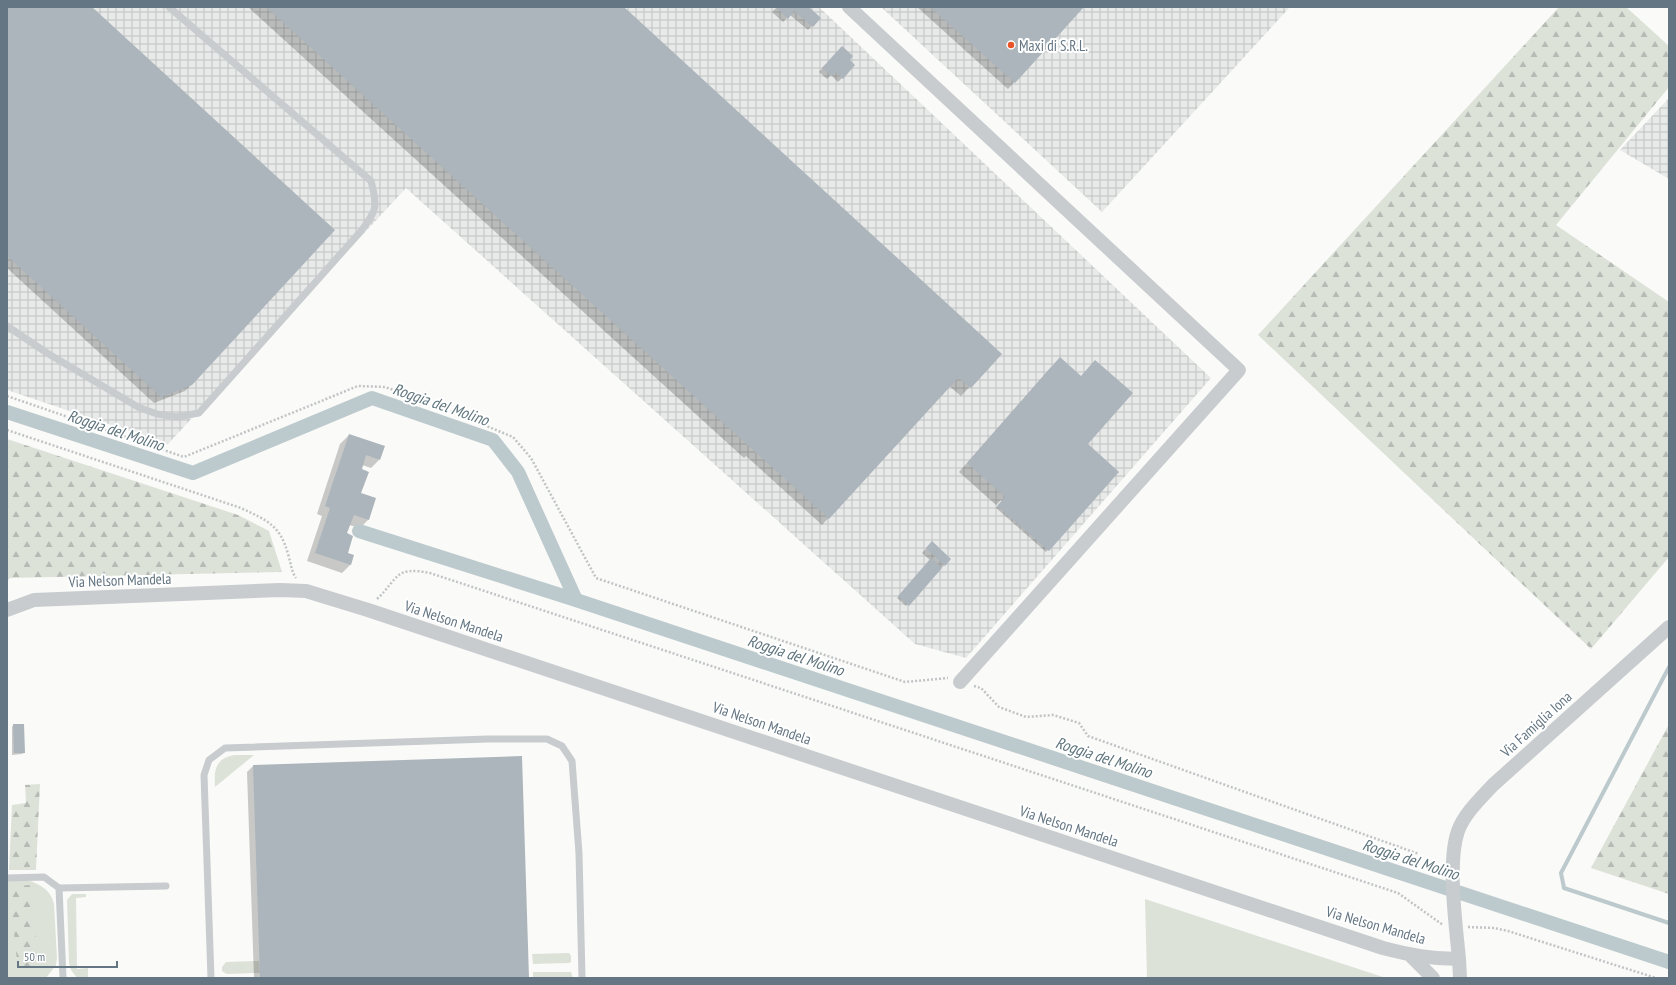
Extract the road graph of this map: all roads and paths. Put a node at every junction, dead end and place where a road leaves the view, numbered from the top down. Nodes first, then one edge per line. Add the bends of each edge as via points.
1 (169, 7) edge
2 (849, 7) edge
3 (7, 326) edge
4 (7, 396) edge
5 (7, 430) edge
6 (306, 591) junction
7 (7, 610) edge
8 (368, 610) junction
9 (1669, 627) edge
10 (960, 681) junction
11 (1420, 854) dead end
12 (7, 878) edge
13 (166, 886) dead end
14 (59, 888) junction
15 (1456, 925) junction
16 (1411, 956) junction
17 (1459, 959) junction
18 (63, 978) edge
19 (211, 978) edge
20 (582, 978) edge
21 (1433, 978) edge
22 (1460, 978) edge
23 (1656, 978) edge

1 - 3 lane via 371,181 375,197 374,214 199,413 177,417 157,414 138,407
2 - 10 street via 1239,370
4 - 10 path via 184,457 358,386 385,387 424,400 513,437 531,458 596,578 905,682 950,678
5 - 6 path via 241,508 263,519 276,528 283,539 292,572
6 - 7 street, Via Nelson Mandela via 34,600
6 - 8 street, Via Nelson Mandela
8 - 15 path via 392,580 403,572 416,570 430,573 1398,893 1440,924
8 - 16 street, Via Nelson Mandela
9 - 15 street, Via Famiglia Iona via 1493,785 1470,810 1458,831 1453,864
10 - 11 path via 981,688 999,707 1026,717 1053,715 1079,723 1088,736
12 - 14 lane via 44,877
13 - 14 lane
14 - 18 lane
15 - 17 street
15 - 23 path via 1505,930
16 - 17 street, Via Nelson Mandela
16 - 21 street
17 - 22 street
19 - 20 lane via 204,775 209,760 225,748 547,739 562,746 572,761 579,853

